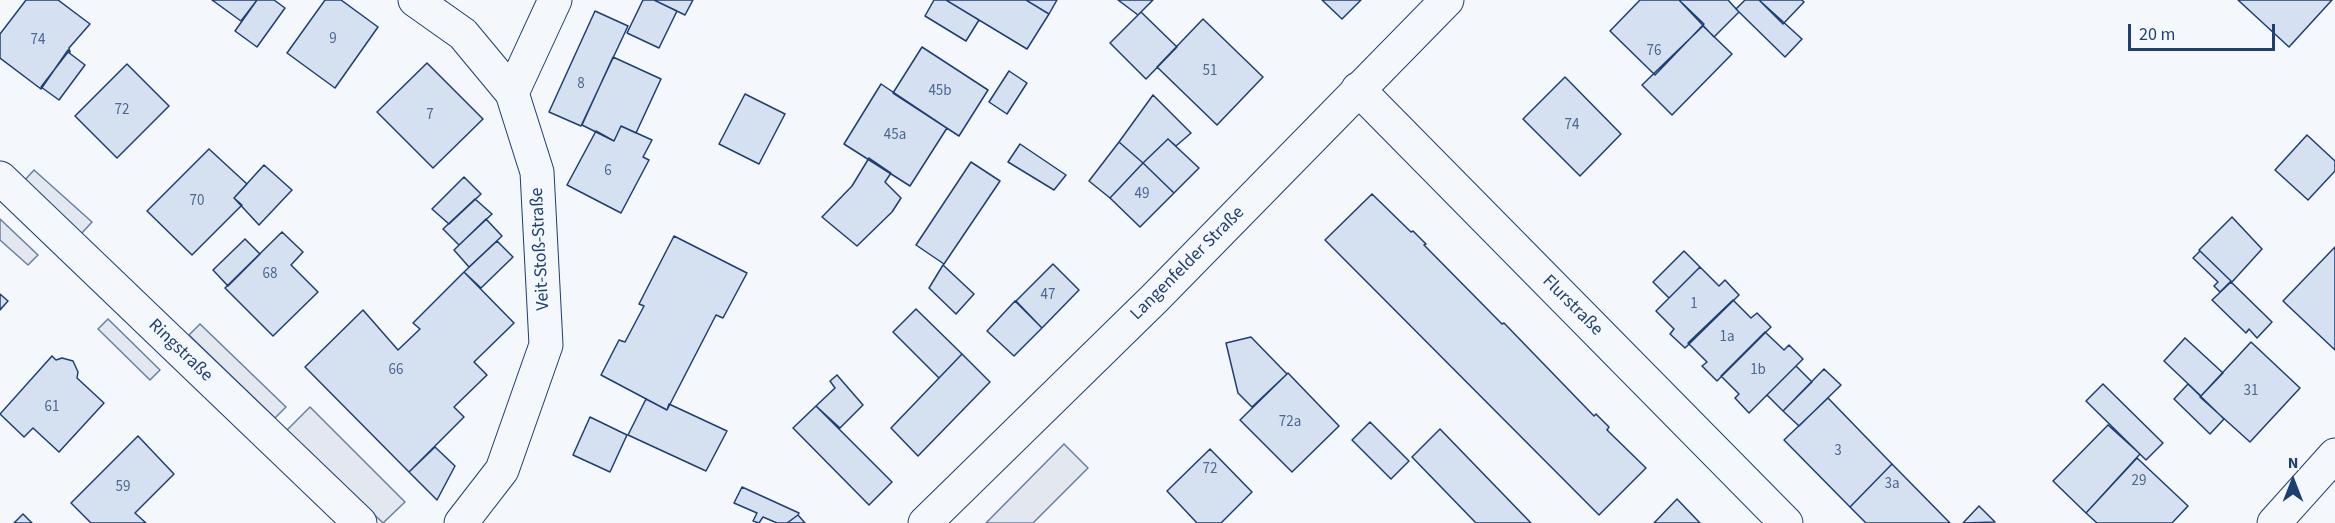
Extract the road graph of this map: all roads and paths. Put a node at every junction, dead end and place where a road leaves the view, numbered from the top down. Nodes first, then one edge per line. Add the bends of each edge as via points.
1 (415, 0) edge
2 (555, 0) edge
3 (1447, 0) edge
4 (1358, 89) junction
5 (512, 93) junction
6 (0, 178) edge
7 (2335, 455) edge
8 (360, 523) edge
9 (461, 523) edge
10 (925, 523) edge
11 (1786, 523) edge
12 (2274, 523) edge

1 - 5 street, Veit-Stoß-Straße via 463,34
2 - 5 street
3 - 4 street, Langenfelder Straße
4 - 10 street, Langenfelder Straße via 1155,298
4 - 11 street, Flurstraße
5 - 9 street, Veit-Stoß-Straße via 537,172 546,345 502,470
6 - 8 street, Ringstraße
7 - 12 street

